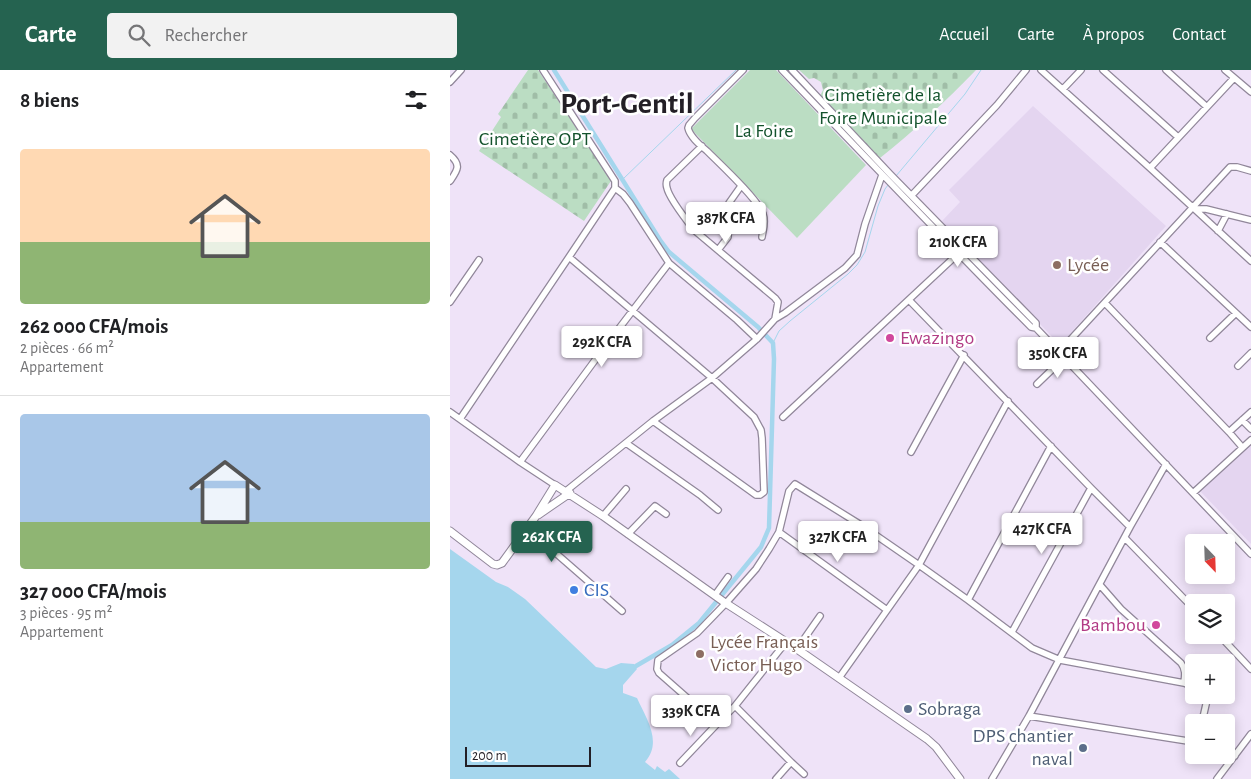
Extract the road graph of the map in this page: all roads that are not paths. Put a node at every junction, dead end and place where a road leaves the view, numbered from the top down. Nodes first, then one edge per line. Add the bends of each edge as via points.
1 (461, 70) edge
2 (543, 70) edge
3 (743, 70) edge
4 (782, 70) edge
5 (792, 70) edge
6 (1026, 70) edge
7 (1041, 70) edge
8 (1081, 70) edge
9 (1103, 70) edge
10 (1166, 70) edge
11 (1225, 70) edge
12 (1234, 78) junction
13 (450, 81) edge
14 (1063, 89) junction
15 (1251, 92) edge
16 (1207, 107) junction
17 (1178, 137) junction
18 (702, 146) junction
19 (450, 155) edge
20 (1150, 168) junction
21 (1251, 171) edge
22 (882, 175) junction
23 (450, 181) edge
24 (741, 186) junction
25 (615, 188) junction
26 (912, 195) junction
27 (1194, 208) junction
28 (1227, 214) junction
29 (1251, 220) edge
30 (1218, 230) junction
31 (762, 237) dead end
32 (1160, 242) junction
33 (964, 248) junction
34 (718, 250) junction
35 (958, 254) junction
36 (569, 257) junction
37 (479, 260) dead end
38 (1251, 262) edge
39 (669, 263) junction
40 (909, 300) junction
41 (450, 302) edge
42 (778, 302) junction
43 (1105, 303) junction
44 (631, 311) junction
45 (788, 311) junction
46 (1236, 313) junction
47 (775, 318) junction
48 (1251, 327) edge
49 (1036, 328) junction
50 (758, 338) junction
51 (1210, 338) dead end
52 (1059, 352) junction
53 (1251, 353) edge
54 (964, 355) junction
55 (1064, 358) junction
56 (1238, 366) dead end
57 (712, 378) junction
58 (1037, 384) dead end
59 (1008, 401) junction
60 (450, 412) edge
61 (1251, 412) edge
62 (783, 417) dead end
63 (460, 419) junction
64 (1242, 420) junction
65 (653, 422) junction
66 (1251, 429) edge
67 (1229, 432) junction
68 (1251, 440) edge
69 (626, 443) junction
70 (1051, 446) junction
71 (1242, 447) junction
72 (911, 452) dead end
73 (520, 462) junction
74 (1166, 464) junction
75 (555, 484) junction
76 (1091, 488) junction
77 (626, 489) dead end
78 (568, 492) junction
79 (1193, 493) junction
80 (718, 510) dead end
81 (666, 514) dead end
82 (536, 516) junction
83 (604, 516) junction
84 (564, 526) dead end
85 (1130, 526) junction
86 (527, 528) junction
87 (450, 531) edge
88 (779, 532) junction
89 (628, 534) junction
90 (1125, 538) junction
91 (549, 547) junction
92 (1251, 554) edge
93 (919, 565) junction
94 (728, 578) dead end
95 (1100, 585) junction
96 (716, 595) junction
97 (968, 600) junction
98 (1185, 600) edge
99 (725, 602) junction
100 (887, 610) junction
101 (622, 611) dead end
102 (820, 616) dead end
103 (1012, 632) junction
104 (786, 642) junction
105 (1227, 644) edge
106 (797, 649) junction
107 (1060, 660) junction
108 (1251, 669) edge
109 (839, 678) junction
110 (1184, 683) joint
111 (735, 706) junction
112 (1029, 716) junction
113 (717, 724) junction
114 (1251, 734) edge
115 (1185, 741) edge
116 (1235, 756) edge
117 (791, 762) junction
118 (680, 763) dead end
119 (1229, 764) edge
120 (804, 774) dead end
121 (776, 779) edge
122 (960, 779) edge
123 (992, 779) edge
124 (1217, 779) edge

1 - 13 street
2 - 25 street via 614,181
3 - 18 street via 689,125 688,131
4 - 22 street
5 - 26 street
6 - 26 street
7 - 14 street
8 - 14 street
9 - 17 street
10 - 16 street
11 - 12 street
12 - 15 street
12 - 16 street
14 - 20 street
16 - 17 street
17 - 20 street
18 - 24 street
18 - 34 street via 667,180 666,187 694,230
19 - 23 street via 458,167
20 - 27 street
21 - 27 street via 1230,166
22 - 35 street
22 - 45 street via 857,255 845,268
24 - 31 street via 763,212
24 - 34 street via 730,203 728,237
25 - 36 street
25 - 39 street via 630,203
26 - 33 street
27 - 28 street
27 - 30 street
27 - 32 street
28 - 29 street
28 - 30 street
30 - 38 street
32 - 43 street
32 - 46 street
33 - 35 street
33 - 49 street via 1036,323
34 - 42 street
35 - 40 street
35 - 49 street via 1031,327
36 - 44 street
36 - 63 street
37 - 41 street
39 - 44 street
39 - 50 street
40 - 54 street
40 - 62 street
42 - 45 street
42 - 47 street
43 - 52 street
43 - 67 street
44 - 57 street
44 - 73 street
45 - 47 street
46 - 48 street
46 - 51 street
47 - 50 street
49 - 52 street
50 - 57 street
52 - 55 street
53 - 56 street
54 - 59 street
54 - 72 street
55 - 58 street
55 - 74 street
57 - 65 street
57 - 65 street via 754,417 761,430 764,492 756,495
59 - 70 street
59 - 93 street
60 - 63 street
61 - 64 street
63 - 73 street
64 - 66 street
64 - 67 street
65 - 69 street
67 - 71 street
68 - 71 street
69 - 78 street
69 - 80 street
70 - 76 street
70 - 97 street
71 - 79 street
73 - 75 street
74 - 79 street
74 - 85 street
75 - 78 main road
75 - 82 main road
76 - 85 street
76 - 103 street
77 - 83 street
78 - 82 main road
78 - 83 main road
79 - 92 street
81 - 89 street via 655,506
82 - 86 main road
83 - 89 main road
84 - 91 street
85 - 90 street
86 - 87 main road via 504,561 497,565
86 - 91 street
88 - 93 street via 789,491 795,484
88 - 99 street via 756,568
88 - 100 street
89 - 96 main road
90 - 95 street
90 - 98 street
91 - 101 street
93 - 97 street
93 - 100 street
94 - 96 street
95 - 107 street
95 - 110 street via 1121,609 1181,663 1186,673
96 - 99 main road
97 - 103 street
99 - 104 main road
99 - 113 street via 697,633 658,660 657,664 659,673
100 - 109 street
102 - 106 street
103 - 107 street via 1032,648
104 - 106 main road
104 - 111 street
105 - 108 street
106 - 109 main road
107 - 110 street
107 - 112 street
109 - 122 main road via 927,739
111 - 113 street
111 - 117 street
112 - 115 street
112 - 123 street
113 - 118 street
114 - 116 street
117 - 120 street
117 - 121 street
119 - 124 street

